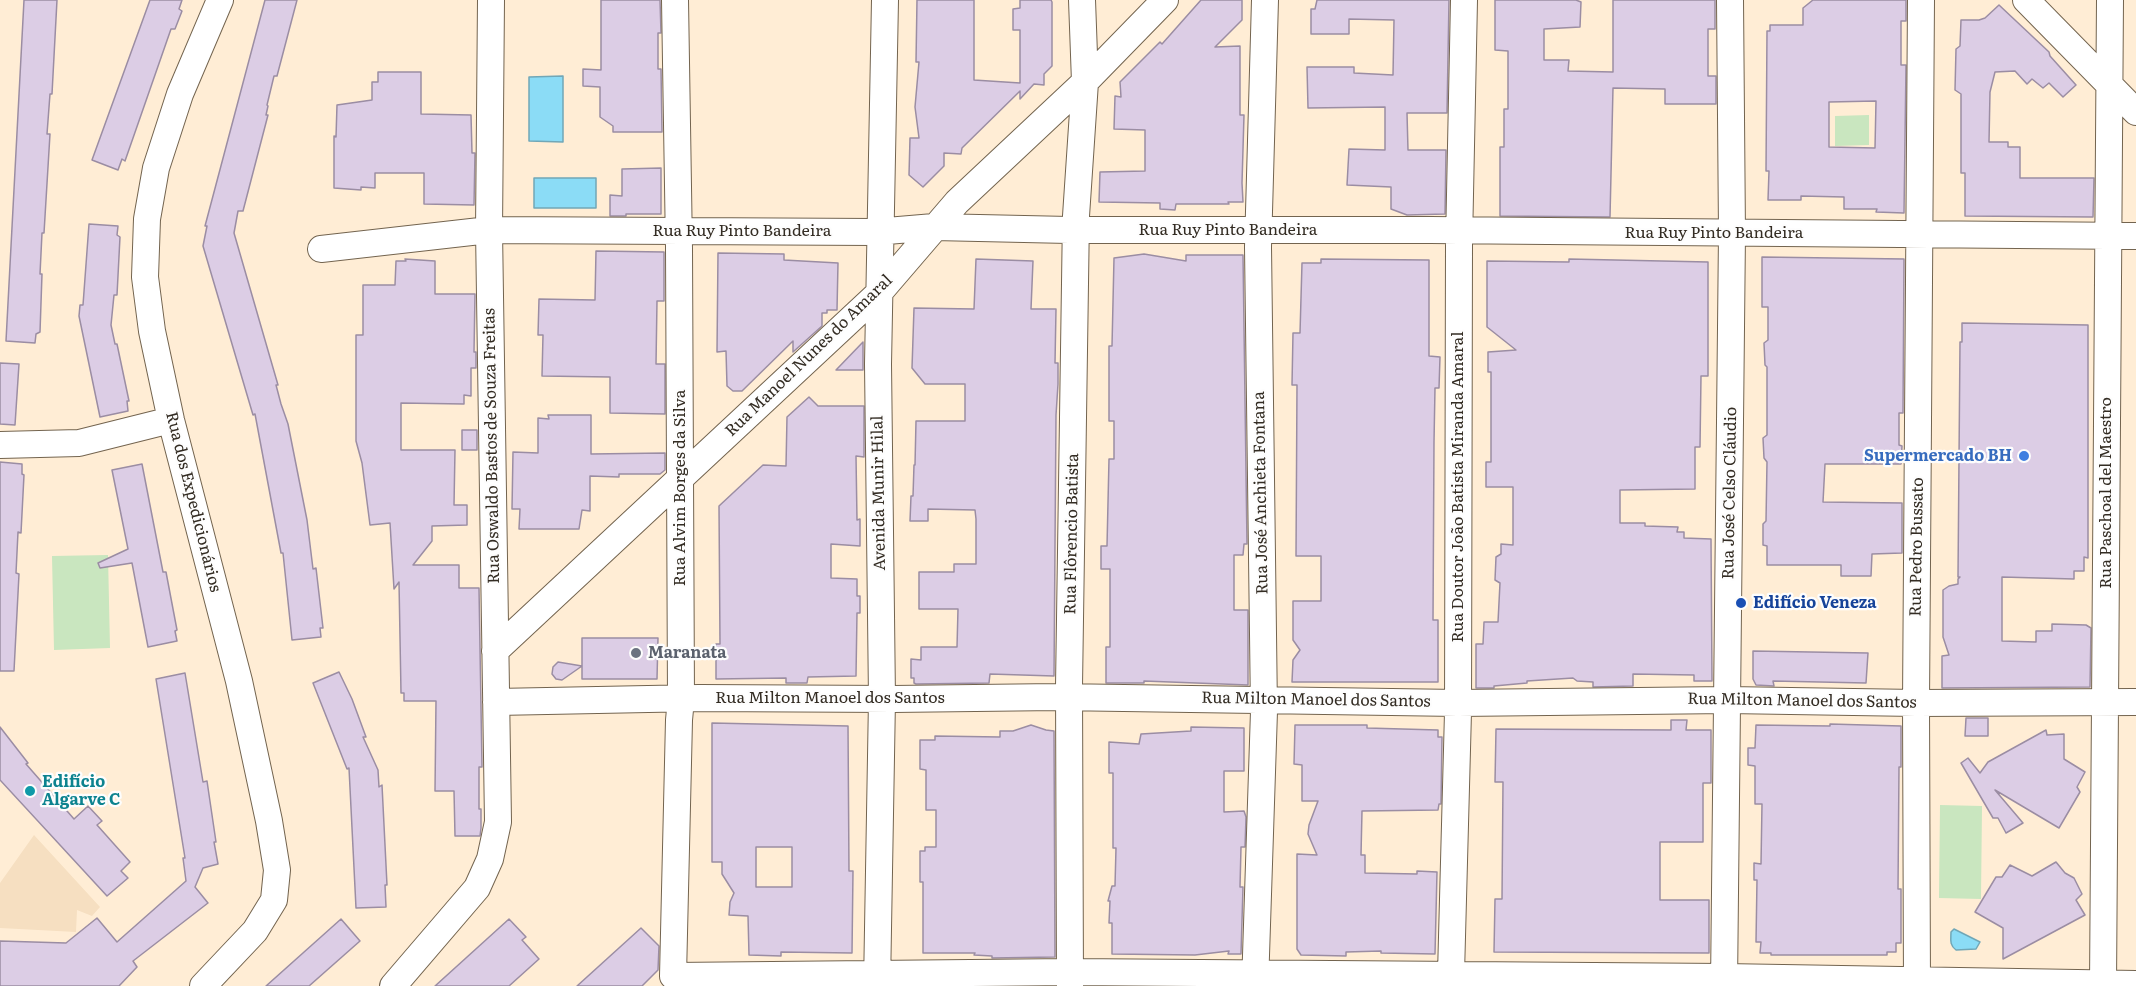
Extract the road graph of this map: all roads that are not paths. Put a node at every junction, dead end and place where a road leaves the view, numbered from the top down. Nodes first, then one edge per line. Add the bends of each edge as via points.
1 (220, 0) edge
2 (491, 0) edge
3 (675, 0) edge
4 (885, 0) edge
5 (1082, 0) edge
6 (1165, 0) edge
7 (1265, 0) edge
8 (1464, 0) edge
9 (1730, 0) edge
10 (1921, 0) edge
11 (2026, 0) edge
12 (2110, 0) edge
13 (1085, 82) junction
14 (2110, 83) junction
15 (2136, 112) edge
16 (934, 227) junction
17 (489, 230) junction
18 (1077, 230) junction
19 (1459, 230) junction
20 (880, 231) junction
21 (1258, 231) junction
22 (678, 232) junction
23 (1732, 233) junction
24 (1920, 233) junction
25 (2107, 235) junction
26 (2136, 236) edge
27 (321, 249) dead end
28 (878, 294) junction
29 (171, 420) junction
30 (0, 445) edge
31 (681, 478) junction
32 (495, 651) junction
33 (1070, 697) junction
34 (681, 699) junction
35 (882, 699) junction
36 (1263, 699) junction
37 (1728, 700) junction
38 (496, 702) junction
39 (2106, 702) junction
40 (2136, 702) edge
41 (1458, 703) junction
42 (1916, 703) junction
43 (1451, 974) junction
44 (1070, 979) edge
45 (877, 980) edge
46 (978, 980) edge
47 (1255, 980) edge
48 (668, 981) edge
49 (1724, 981) edge
50 (1917, 984) edge
51 (2136, 984) edge
52 (2103, 985) edge
53 (203, 986) edge
54 (393, 986) edge

1 - 29 street, Rua dos Expedicionários via 180,94 156,168 147,219 145,277
2 - 17 street, Rua Oswaldo Bastos de Souza Freitas
3 - 22 street, Rua Alvim Borges da Silva
4 - 20 street, Avenida Munir Hilal
5 - 13 street, Rua Flôrencio Batista
6 - 13 street, Rua Manoel Nunes do Amaral
7 - 21 street, Rua José Anchieta Fontana
8 - 19 street, Rua Doutor João Batista Miranda Amaral
9 - 23 street, Rua José Celso Cláudio
10 - 24 street, Rua Pedro Bussato
11 - 14 street
12 - 14 street, Rua Paschoal del Maestro
13 - 16 street, Rua Manoel Nunes do Amaral
13 - 18 street, Rua Flôrencio Batista
14 - 15 street
14 - 25 street, Rua Paschoal del Maestro
16 - 18 street, Rua Ruy Pinto Bandeira
16 - 20 street, Rua Ruy Pinto Bandeira
16 - 28 street, Rua Manoel Nunes do Amaral
17 - 22 street, Rua Ruy Pinto Bandeira
17 - 27 street, Rua Ruy Pinto Bandeira
17 - 32 street, Rua Oswaldo Bastos de Souza Freitas
18 - 21 street, Rua Ruy Pinto Bandeira
18 - 33 street, Rua Flôrencio Batista
19 - 21 street, Rua Ruy Pinto Bandeira
19 - 23 street, Rua Ruy Pinto Bandeira
19 - 41 street, Rua Doutor João Batista Miranda Amaral
20 - 22 street, Rua Ruy Pinto Bandeira
20 - 28 street, Avenida Munir Hilal
21 - 36 street, Rua José Anchieta Fontana
22 - 31 street, Rua Alvim Borges da Silva
23 - 24 street, Rua Ruy Pinto Bandeira
23 - 37 street, Rua José Celso Cláudio
24 - 25 street, Rua Ruy Pinto Bandeira
24 - 42 street, Rua Pedro Bussato
25 - 26 street, Rua Ruy Pinto Bandeira
25 - 39 street, Rua Paschoal del Maestro
28 - 31 street, Rua Manoel Nunes do Amaral
28 - 35 street, Avenida Munir Hilal
29 - 30 street via 80,443
29 - 53 street, Rua dos Expedicionários via 239,681 277,870 274,900 255,931
31 - 32 street, Rua Manoel Nunes do Amaral
31 - 34 street, Rua Alvim Borges da Silva
32 - 38 street, Rua Oswaldo Bastos de Souza Freitas
33 - 35 street, Rua Milton Manoel dos Santos
33 - 36 street, Rua Milton Manoel dos Santos
33 - 44 street, Rua Flôrencio Batista
34 - 35 street, Rua Milton Manoel dos Santos
34 - 38 street, Rua Milton Manoel dos Santos
34 - 48 street, Rua Alvim Borges da Silva
35 - 45 street, Avenida Munir Hilal
36 - 41 street, Rua Milton Manoel dos Santos
36 - 47 street, Rua José Anchieta Fontana
37 - 41 street, Rua Milton Manoel dos Santos
37 - 42 street, Rua Milton Manoel dos Santos
37 - 49 street, Rua José Celso Cláudio
38 - 54 street, Rua Oswaldo Bastos de Souza Freitas via 498,822 490,859 477,888
39 - 40 street, Rua Milton Manoel dos Santos
39 - 42 street, Rua Milton Manoel dos Santos
39 - 52 street, Rua Paschoal del Maestro
41 - 43 street, Rua Doutor João Batista Miranda Amaral
42 - 50 street, Rua Pedro Bussato
43 - 47 street
43 - 49 street
44 - 46 street
44 - 47 street
45 - 46 street
45 - 48 street
49 - 50 street
50 - 52 street
51 - 52 street

